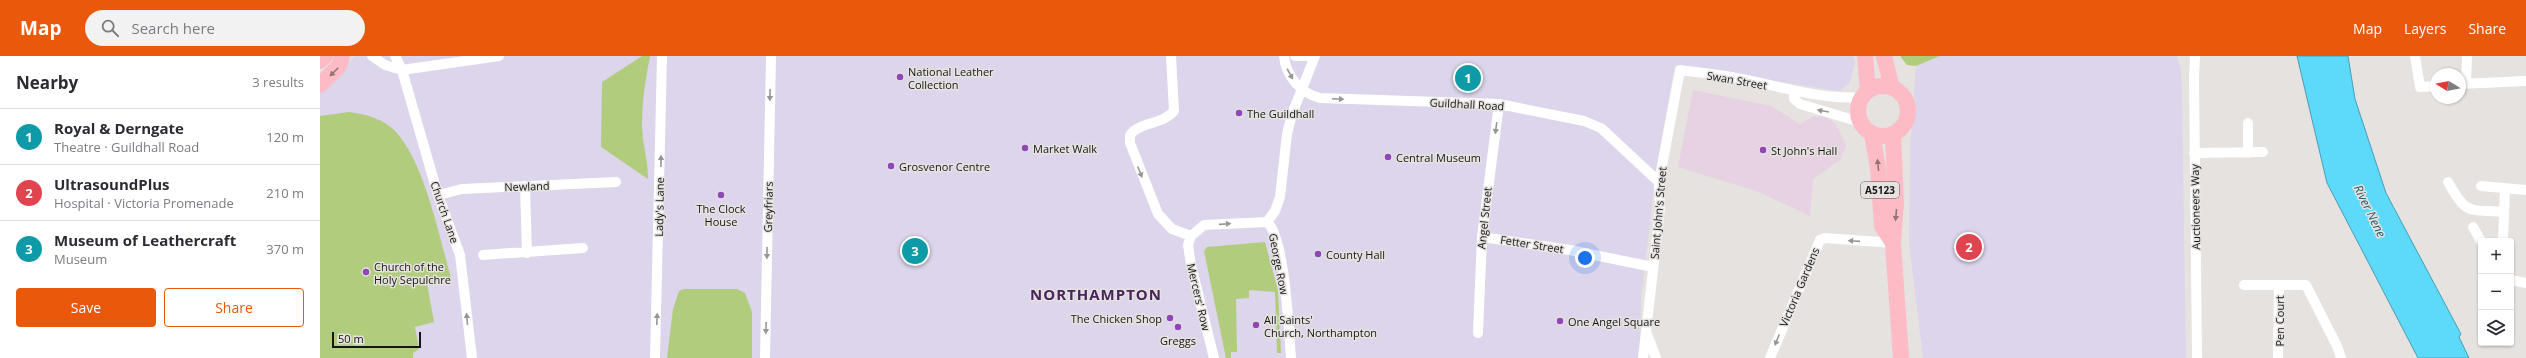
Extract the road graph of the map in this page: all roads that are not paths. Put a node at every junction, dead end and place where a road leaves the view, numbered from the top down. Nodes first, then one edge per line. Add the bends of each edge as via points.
1 (325, 56) edge
2 (342, 56) edge
3 (372, 56) edge
4 (395, 56) edge
5 (499, 56) edge
6 (662, 56) edge
7 (771, 56) edge
8 (1171, 56) edge
9 (1284, 56) edge
10 (1296, 56) edge
11 (1310, 56) edge
12 (1315, 56) edge
13 (1865, 56) edge
14 (1884, 56) edge
15 (2195, 56) edge
16 (2415, 56) edge
17 (2467, 56) edge
18 (320, 61) edge
19 (2465, 68) edge
20 (402, 70) junction
21 (1680, 70) joint
22 (2526, 81) edge
23 (2466, 83) edge
24 (320, 85) edge
25 (2430, 86) edge
26 (1892, 88) junction
27 (1301, 89) junction
28 (1794, 91) junction
29 (1865, 93) junction
30 (1499, 104) junction
31 (1860, 122) junction
32 (2248, 123) dead end
33 (1872, 134) junction
34 (1894, 134) junction
35 (2263, 152) dead end
36 (2194, 153) junction
37 (2248, 153) junction
38 (616, 182) dead end
39 (1659, 182) junction
40 (2448, 182) dead end
41 (525, 186) junction
42 (2482, 186) dead end
43 (2505, 188) junction
44 (2526, 190) edge
45 (438, 194) junction
46 (2504, 212) junction
47 (1267, 221) junction
48 (2473, 228) dead end
49 (1190, 236) junction
50 (1482, 237) junction
51 (2479, 238) edge
52 (2503, 238) edge
53 (1893, 243) junction
54 (583, 248) dead end
55 (527, 252) junction
56 (483, 256) dead end
57 (1653, 266) junction
58 (2514, 281) edge
59 (2526, 283) edge
60 (2244, 285) dead end
61 (2279, 285) junction
62 (1647, 332) junction
63 (1478, 333) dead end
64 (1901, 356) edge
65 (472, 358) edge
66 (655, 358) edge
67 (765, 358) edge
68 (1214, 358) edge
69 (1291, 358) edge
70 (1643, 358) edge
71 (1656, 358) edge
72 (1770, 358) edge
73 (2197, 358) edge
74 (2278, 358) edge
75 (2341, 358) edge

1 - 18 main road
2 -> 24 main road via 339,66
3 - 20 street via 385,65
4 - 20 street, Church Lane
5 - 20 street
66 -> 6 street, Lady's Lane
7 -> 67 street, Greyfriars
8 -> 49 street via 1174,111 1164,119 1139,126 1130,135 1131,148 1158,214 1172,229
9 -> 27 street via 1289,74
10 - 11 street
12 - 27 street, George Row
13 - 29 main road
14 - 26 main road
15 - 36 street, Auctioneers Way
16 - 25 street via 2420,87
17 - 19 street
20 - 45 street, Church Lane
21 - 28 street, Swan Street
21 - 39 street, Saint John's Street
22 - 23 street
26 - 29 main road via 1879,86
26 - 34 main road via 1902,95 1907,103 1908,113 1906,121
27 -> 30 street, Guildhall Road via 1320,98
27 - 47 street, George Row via 1286,134 1280,197 1275,211
28 - 29 street, Swan Street via 1844,98
31 -> 28 street via 1800,104 1794,99
29 - 31 main road via 1857,113
30 - 39 street, Guildhall Road via 1584,121 1601,128
30 -> 50 street, Angel Street
31 - 33 main road
32 - 37 street
33 - 34 main road
53 -> 33 main road, A5123 via 1882,226 1878,168
34 -> 53 main road, A5123 via 1896,207
35 - 37 street
36 - 37 street
36 - 73 street, Auctioneers Way
38 - 41 street, Newland
39 - 57 street, Saint John's Street via 1660,209
40 - 46 street via 2460,204 2467,209
41 - 45 street, Newland via 462,189
41 - 55 street
42 - 43 street
43 - 44 street
43 - 46 street
65 -> 45 street, Church Lane via 460,255
46 - 52 street
49 -> 47 street via 1204,225
47 - 69 street, George Row via 1276,237 1286,289
48 - 51 street
49 - 68 street, Mercers' Row via 1188,246 1191,265
50 - 57 street, Fetter Street
50 - 63 street, Angel Street
53 - 64 main road, A5123
53 -> 72 street, Victoria Gardens via 1825,238 1820,240
54 - 55 street
55 - 56 street
57 - 62 street, Saint John's Street
58 - 59 street
60 - 61 street
61 - 74 street, Pen Court
61 - 75 street via 2306,286 2338,346
62 - 70 street, Saint John's Street
62 - 71 street, Saint John's Street

